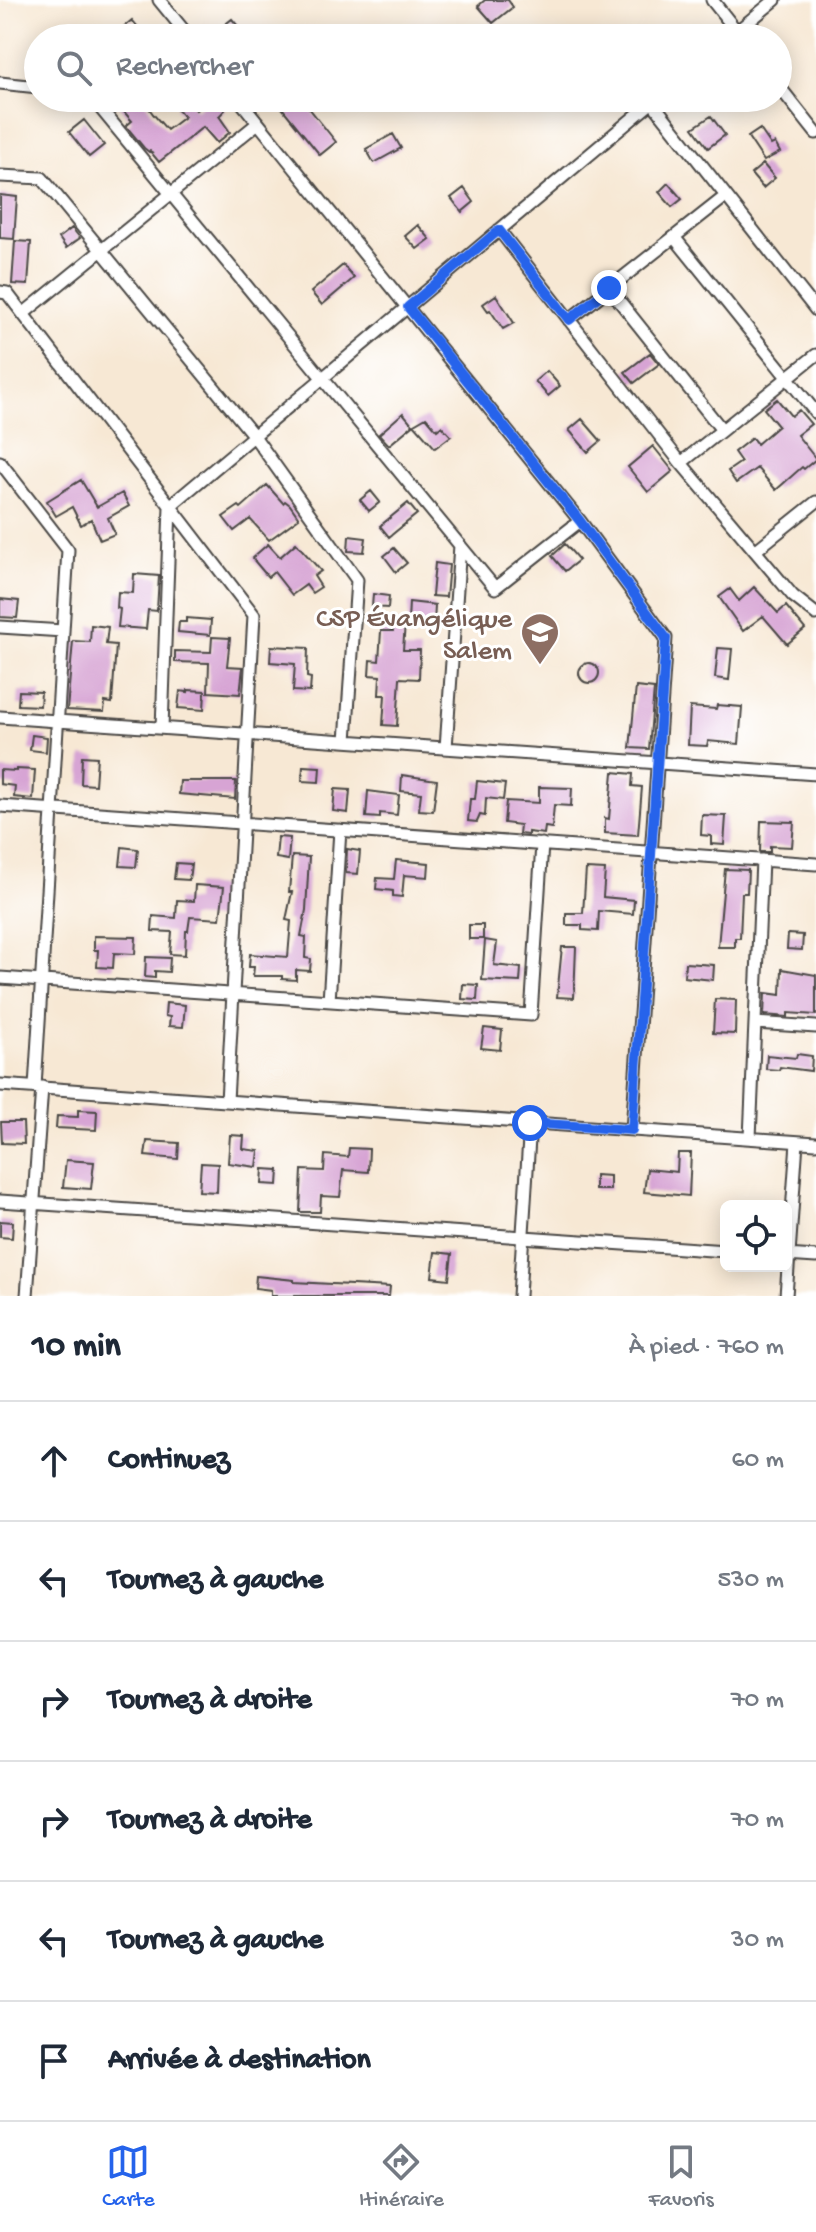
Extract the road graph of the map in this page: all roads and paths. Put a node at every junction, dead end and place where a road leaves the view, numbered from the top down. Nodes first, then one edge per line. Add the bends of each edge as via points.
1 (159, 0) edge
2 (712, 0) edge
3 (775, 0) edge
4 (179, 24) edge
5 (728, 24) edge
6 (749, 24) edge
7 (0, 83) edge
8 (24, 86) edge
9 (792, 103) edge
10 (104, 112) edge
11 (249, 112) edge
12 (641, 112) edge
13 (664, 112) edge
14 (258, 123) junction
15 (816, 133) edge
16 (0, 176) edge
17 (171, 194) junction
18 (726, 196) junction
19 (499, 230) junction
20 (674, 237) junction
21 (101, 250) junction
22 (609, 288) junction
23 (0, 292) edge
24 (408, 307) junction
25 (816, 310) edge
26 (23, 314) junction
27 (569, 320) junction
28 (816, 355) edge
29 (323, 378) junction
30 (788, 378) junction
31 (816, 413) edge
32 (722, 430) junction
33 (254, 436) junction
34 (0, 462) edge
35 (681, 463) junction
36 (816, 502) edge
37 (170, 506) junction
38 (580, 521) junction
39 (460, 545) junction
40 (755, 551) junction
41 (816, 614) edge
42 (0, 627) edge
43 (63, 631) junction
44 (0, 717) edge
45 (57, 721) junction
46 (162, 728) junction
47 (247, 734) junction
48 (346, 741) junction
49 (446, 748) junction
50 (657, 763) junction
51 (816, 774) edge
52 (0, 806) edge
53 (52, 810) junction
54 (243, 823) junction
55 (340, 830) junction
56 (542, 844) junction
57 (651, 852) junction
58 (762, 860) junction
59 (816, 864) edge
60 (0, 978) edge
61 (41, 981) junction
62 (233, 994) junction
63 (329, 1001) junction
64 (755, 1023) junction
65 (816, 1027) edge
66 (0, 1085) edge
67 (38, 1087) junction
68 (227, 1101) junction
69 (530, 1123) junction
70 (632, 1130) junction
71 (750, 1138) junction
72 (797, 1142) junction
73 (816, 1143) edge
74 (0, 1201) edge
75 (34, 1203) junction
76 (792, 1205) edge
77 (523, 1237) junction
78 (720, 1251) edge
79 (792, 1255) edge
80 (816, 1257) edge
81 (787, 1272) edge
82 (27, 1296) edge
83 (519, 1296) edge
84 (786, 1296) edge

1 - 4 street
2 - 5 street
3 - 6 street
7 - 8 street
9 - 15 street
10 - 17 street
11 - 14 street
12 - 19 street
13 - 18 street
14 - 17 street
14 - 24 street
16 - 21 street via 42,178
17 - 21 street
17 - 29 street
18 - 20 street
18 - 25 street
19 - 24 street
19 - 27 street
20 - 22 street
20 - 30 street
21 - 26 street
21 - 33 street
22 - 27 street
22 - 32 street
23 - 26 street via 7,293
24 - 29 street
24 - 38 street
26 - 37 street
27 - 35 street
28 - 30 street
29 - 33 street
29 - 39 street
30 - 31 street
30 - 32 street
32 - 35 street
33 - 37 street
33 - 48 street via 357,580
34 - 43 street via 68,550
35 - 40 street
36 - 40 street
37 - 46 street
37 - 47 street via 254,615
38 - 39 street via 495,588
38 - 50 street via 666,638
39 - 49 street
40 - 41 street via 793,596
42 - 43 street
43 - 45 street
44 - 45 street
45 - 46 street
45 - 53 street
46 - 47 street
47 - 48 street
47 - 54 street
48 - 49 street
49 - 50 street
50 - 51 street
50 - 57 street
52 - 53 street
53 - 54 street
53 - 61 street
54 - 55 street
54 - 62 street
55 - 56 street
55 - 63 street
56 - 57 street
56 - 63 street via 531,1015
57 - 58 street
57 - 70 street
58 - 59 street
58 - 64 street
60 - 61 street
61 - 62 street
61 - 67 street
62 - 63 street
62 - 68 street
64 - 65 street
64 - 71 street
66 - 67 street
67 - 68 street
67 - 75 street
68 - 69 street
69 - 70 street
69 - 77 street
70 - 71 street
71 - 72 street
72 - 73 street
72 - 76 street
74 - 75 street
75 - 77 street
75 - 82 street
77 - 78 street
77 - 83 street
79 - 80 street
81 - 84 street

